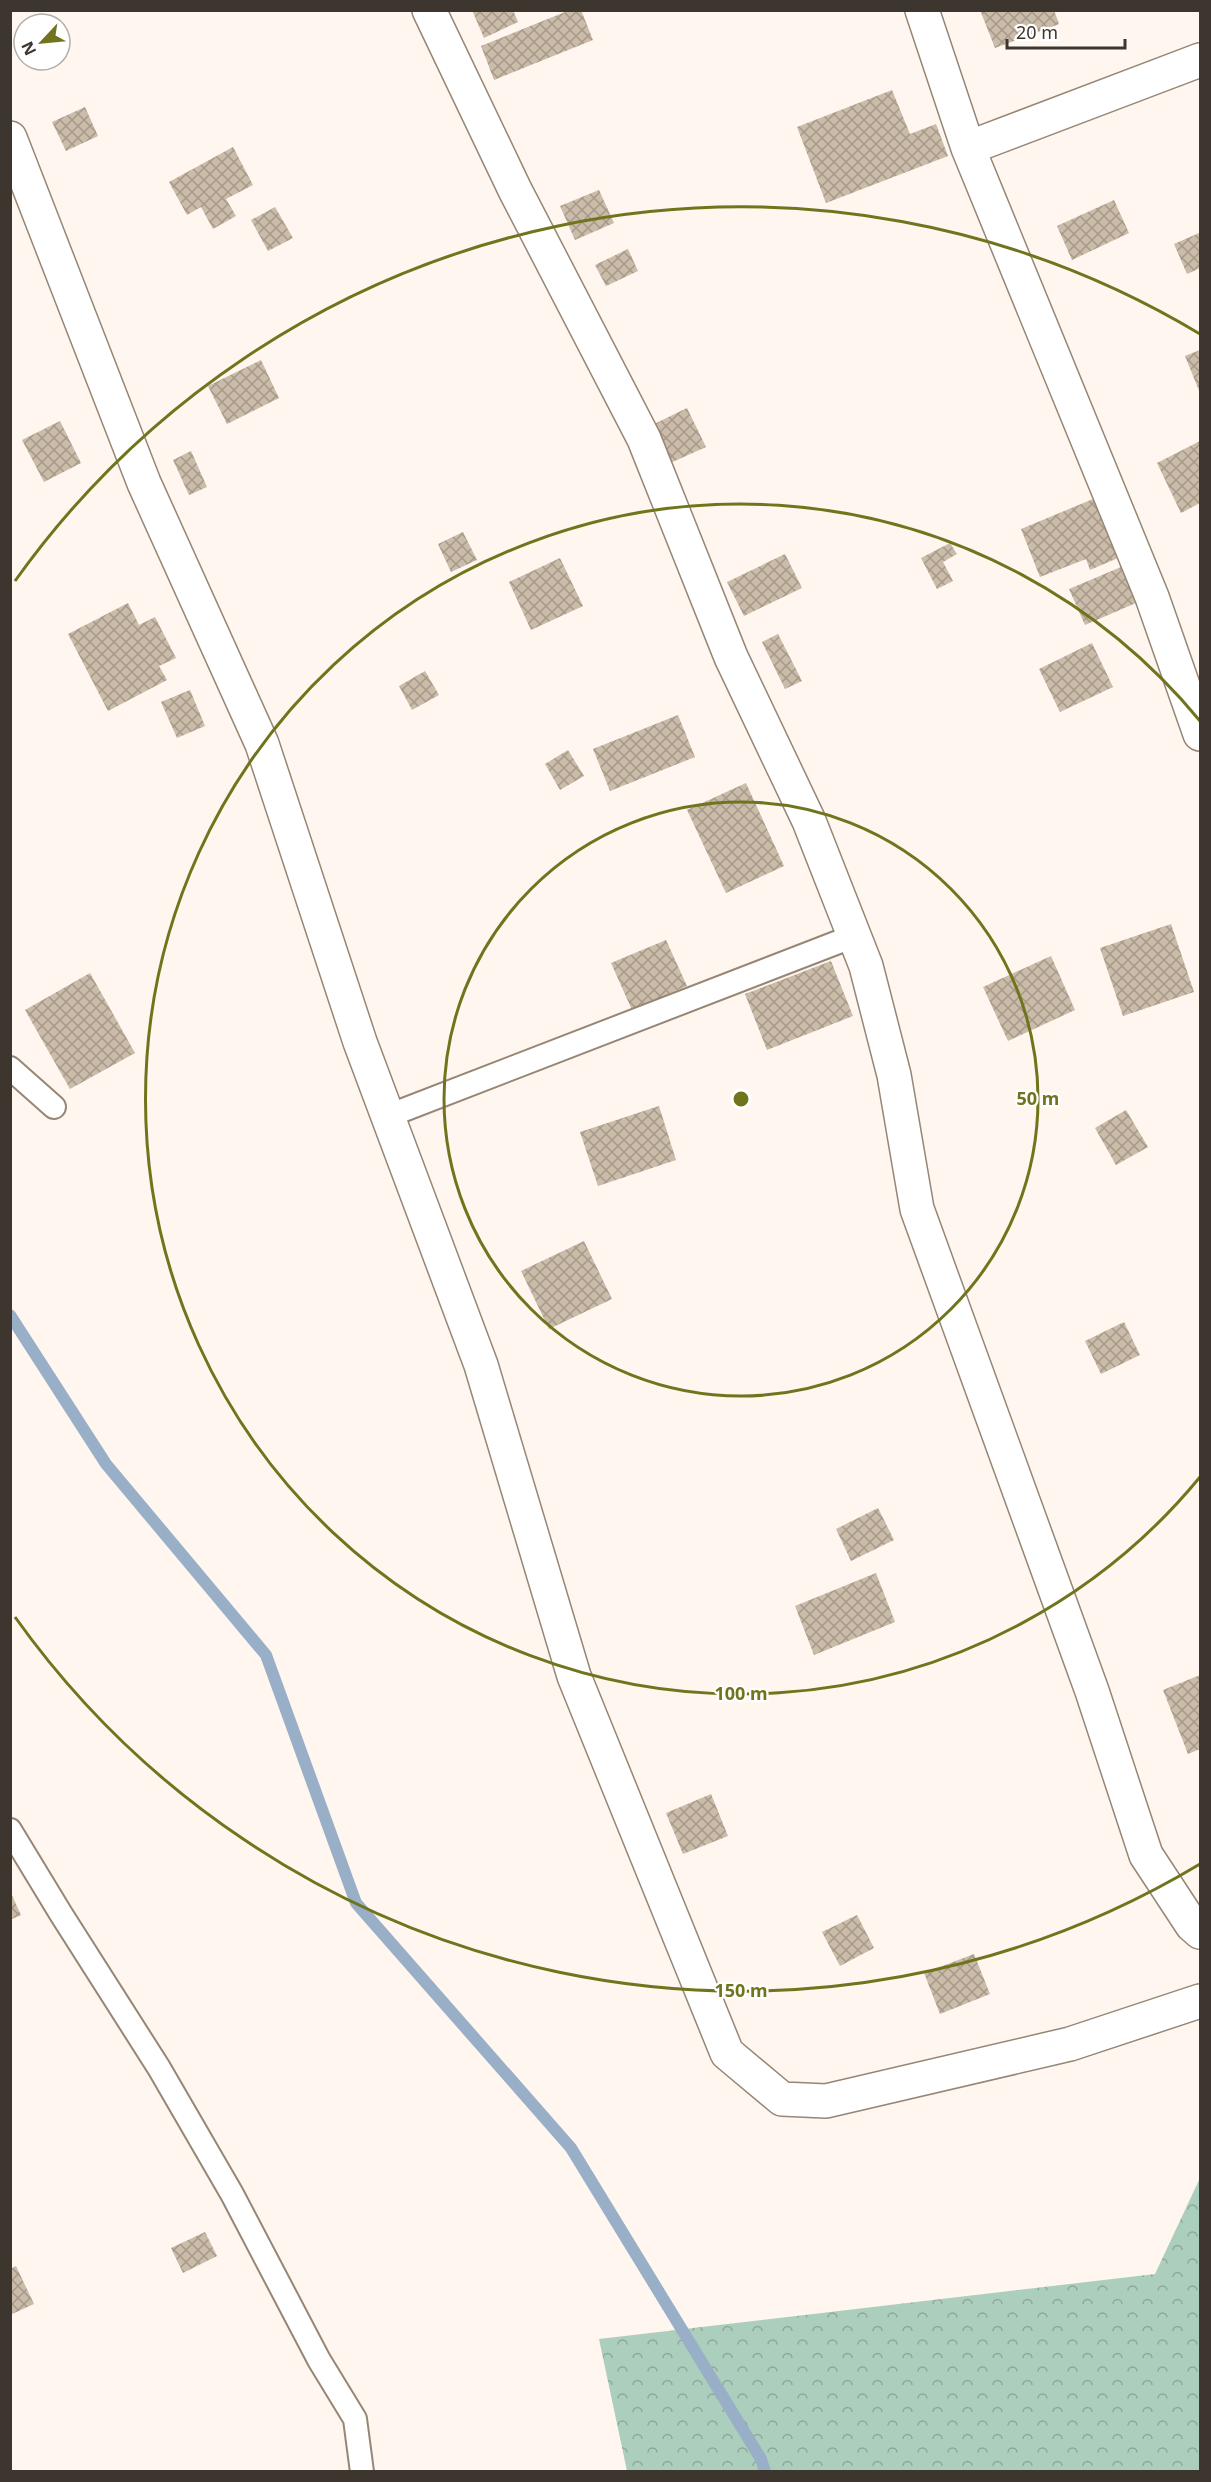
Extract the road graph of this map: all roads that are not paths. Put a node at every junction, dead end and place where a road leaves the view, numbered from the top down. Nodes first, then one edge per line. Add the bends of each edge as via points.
1 (429, 10) edge
2 (922, 10) edge
3 (1200, 60) edge
4 (10, 138) edge
5 (968, 148) junction
6 (1200, 734) edge
7 (854, 936) junction
8 (10, 1068) edge
9 (54, 1107) dead end
10 (388, 1116) junction
11 (10, 1830) edge
12 (1200, 1932) edge
13 (1200, 2001) edge
14 (362, 2472) edge

1 - 7 street via 515,190 644,439 731,657 808,821
2 - 5 street
3 - 5 street
4 - 10 street via 144,483 262,744
5 - 6 street via 1152,597
7 - 10 lane
7 - 12 street via 866,966 894,1075 917,1209 1092,1691 1146,1855
8 - 9 lane
10 - 13 street via 482,1365 574,1676 727,2053 783,2100 826,2101 1070,2044
11 - 14 lane via 159,2067 232,2194 355,2419

